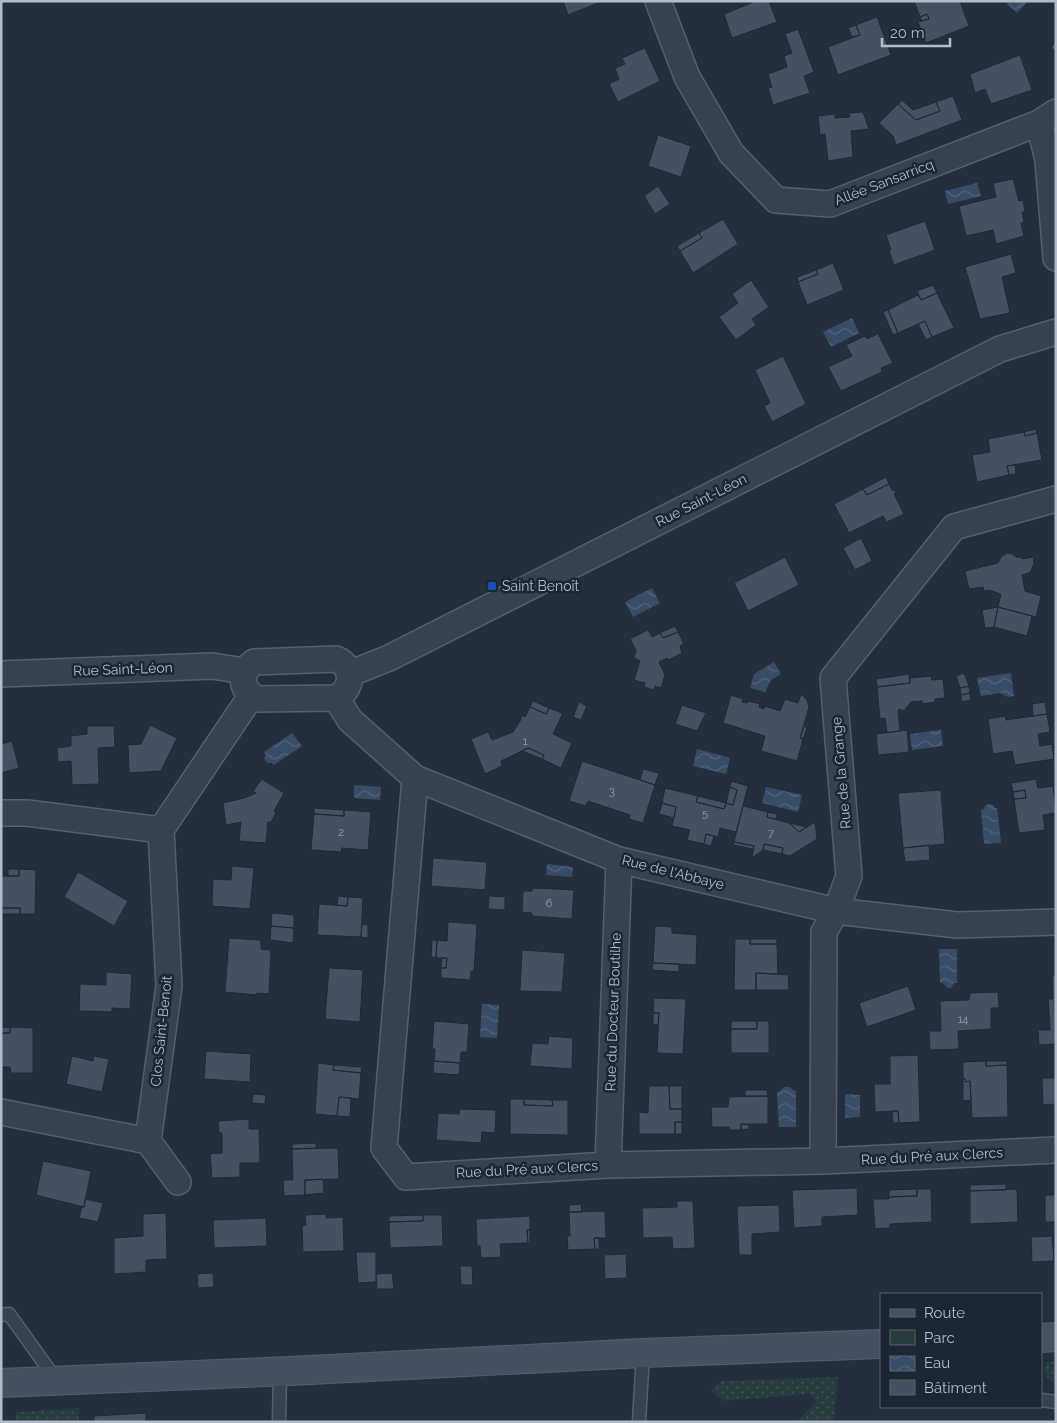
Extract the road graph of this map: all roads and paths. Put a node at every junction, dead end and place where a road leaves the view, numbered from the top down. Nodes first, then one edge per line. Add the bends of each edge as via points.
1 (658, 1) edge
2 (1047, 118) edge
3 (1056, 258) edge
4 (1056, 332) edge
5 (1056, 499) edge
6 (245, 671) junction
7 (1, 674) edge
8 (349, 674) junction
9 (251, 696) junction
10 (336, 698) junction
11 (415, 778) junction
12 (1, 814) edge
13 (160, 830) junction
14 (619, 860) junction
15 (836, 911) junction
16 (1056, 922) edge
17 (1, 1112) edge
18 (148, 1141) junction
19 (1056, 1150) edge
20 (823, 1161) junction
21 (608, 1165) junction
22 (178, 1182) dead end
23 (1, 1314) edge
24 (1042, 1338) edge
25 (1056, 1338) edge
26 (880, 1344) edge
27 (643, 1353) junction
28 (284, 1371) junction
29 (57, 1381) junction
30 (1, 1383) edge
31 (1042, 1400) edge
32 (1056, 1402) edge
33 (279, 1422) edge
34 (638, 1422) edge

1 - 2 street, Allée Sansarricq via 687,77 731,153 776,200 830,204
2 - 3 street, Allée Sansarricq
4 - 8 street, Rue Saint-Léon via 1000,348 389,658
5 - 15 street, Rue de la Grange via 954,527 833,678 849,876
6 - 7 street, Rue Saint-Léon via 212,666
6 - 8 street via 254,662 336,659 345,664
6 - 9 street via 244,685
8 - 10 street via 346,690
9 - 10 street via 257,699
9 - 13 street
10 - 11 street, Rue de l'Abbaye via 350,720
11 - 14 street, Rue de l'Abbaye
11 - 21 street, Rue du Pré aux Clercs via 384,1148 406,1177
12 - 13 street via 27,813
13 - 18 street, Clos Saint-Benoit via 169,986
14 - 15 street, Rue de l'Abbaye
14 - 21 street, Rue du Docteur Boutilhe
15 - 16 street, Rue de l'Abbaye via 957,925
15 - 20 street, Rue de la Grange via 824,932
17 - 18 street
18 - 22 street
19 - 20 street, Rue du Pré aux Clercs
20 - 21 street, Rue du Pré aux Clercs
23 - 29 lane via 9,1314
24 - 25 main road
26 - 27 main road
27 - 28 main road
27 - 34 lane
28 - 29 main road
28 - 33 lane
29 - 30 main road
31 - 32 lane

